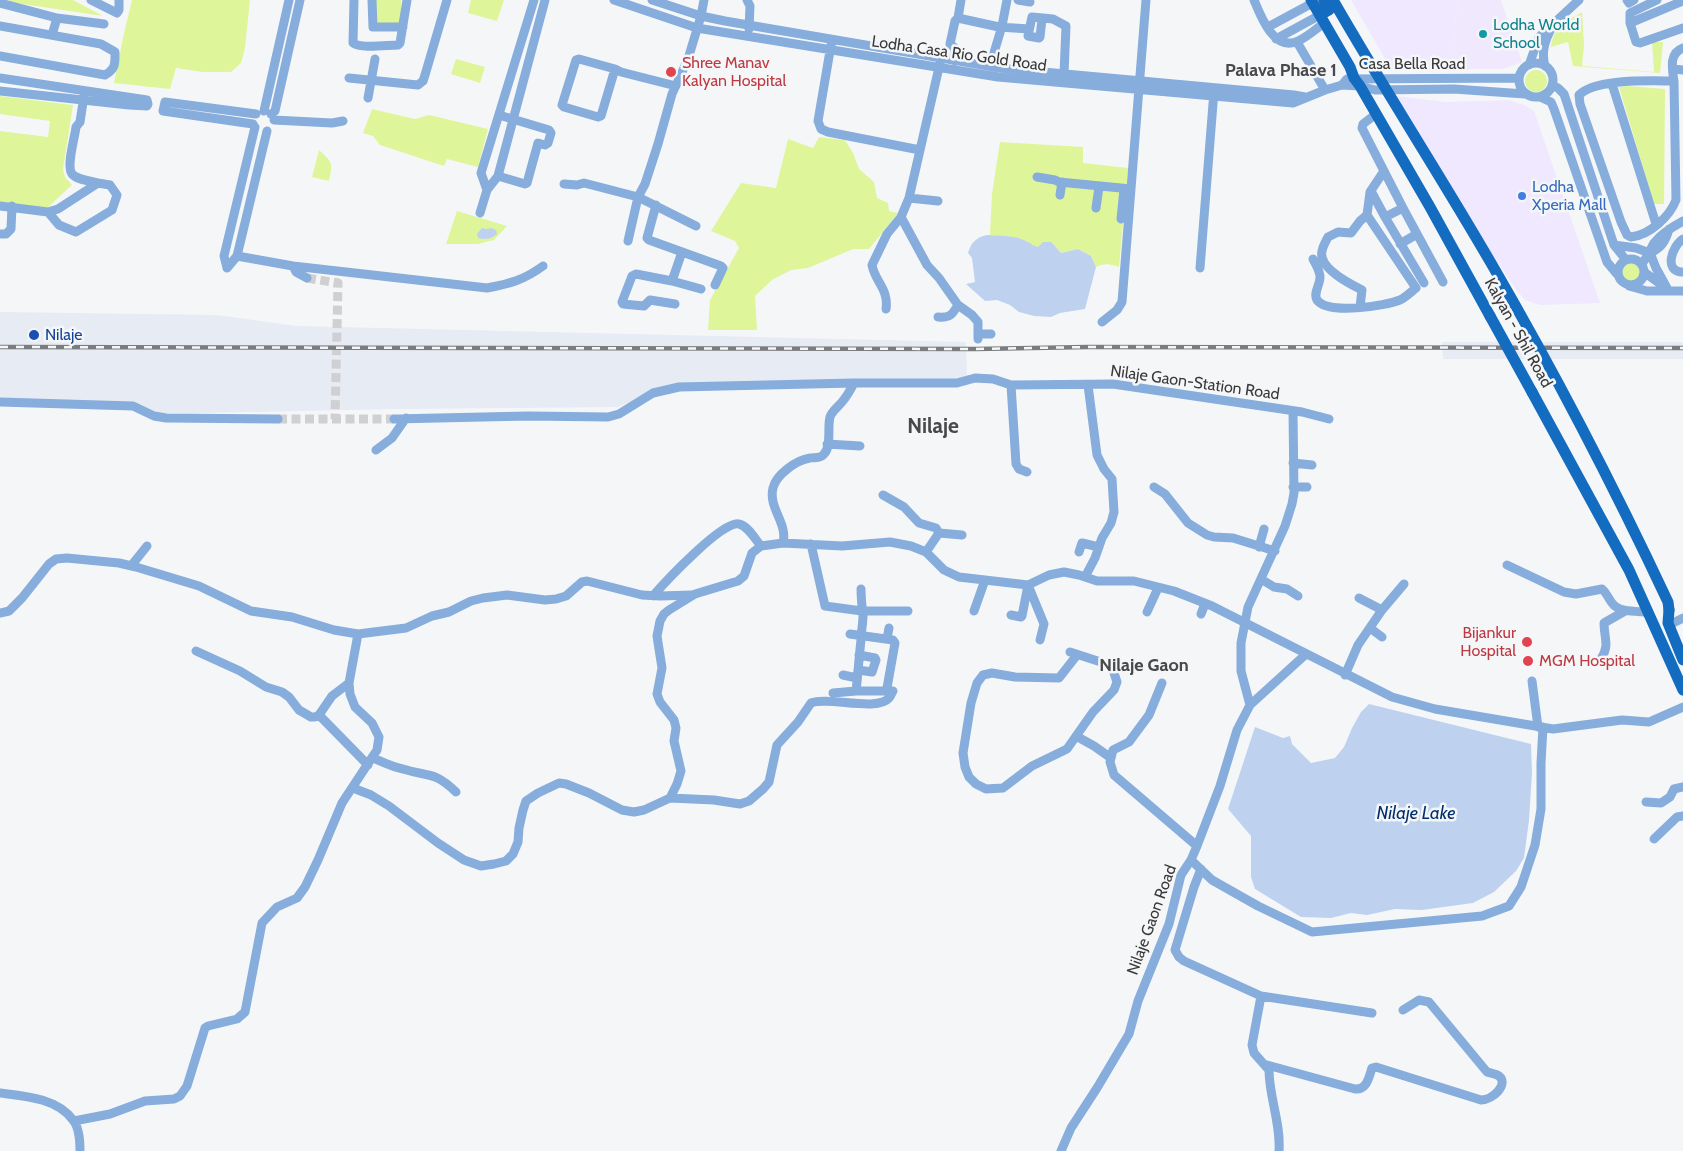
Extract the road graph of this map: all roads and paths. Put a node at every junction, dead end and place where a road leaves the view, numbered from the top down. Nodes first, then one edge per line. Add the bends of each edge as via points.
1 (91, 0) edge
2 (119, 0) edge
3 (289, 0) edge
4 (300, 0) edge
5 (354, 0) edge
6 (372, 0) edge
7 (406, 0) edge
8 (447, 0) edge
9 (534, 0) edge
10 (545, 0) edge
11 (614, 0) edge
12 (652, 0) edge
13 (704, 0) edge
14 (747, 0) edge
15 (962, 0) edge
16 (1007, 0) edge
17 (1018, 0) edge
18 (1146, 0) edge
19 (1254, 0) edge
20 (1579, 0) edge
21 (1627, 0) edge
22 (1634, 0) edge
23 (1657, 0) edge
24 (1683, 1) edge
25 (1030, 2) dead end
26 (0, 3) edge
27 (1322, 6) edge
28 (701, 16) junction
29 (57, 18) junction
30 (958, 18) junction
31 (1042, 19) junction
32 (1630, 23) junction
33 (104, 24) dead end
34 (750, 25) junction
35 (1554, 25) junction
36 (0, 26) edge
37 (1002, 26) junction
38 (403, 27) junction
39 (1268, 27) junction
40 (697, 28) junction
41 (1683, 28) edge
42 (1029, 29) junction
43 (52, 35) junction
44 (748, 36) junction
45 (1276, 39) junction
46 (832, 40) junction
47 (1297, 42) junction
48 (1683, 48) edge
49 (831, 50) junction
50 (519, 52) junction
51 (0, 56) edge
52 (531, 56) junction
53 (375, 59) dead end
54 (955, 60) junction
55 (940, 63) junction
56 (1528, 65) junction
57 (990, 66) junction
58 (1545, 66) junction
59 (615, 69) junction
60 (1673, 69) junction
61 (1683, 70) edge
62 (1064, 74) junction
63 (0, 78) edge
64 (349, 78) dead end
65 (1519, 78) junction
66 (372, 80) junction
67 (1674, 81) junction
68 (1357, 82) junction
69 (1612, 84) junction
70 (1140, 85) junction
71 (1342, 85) joint
72 (1552, 85) junction
73 (676, 86) junction
74 (1325, 90) junction
75 (0, 92) edge
76 (1214, 92) junction
77 (1525, 94) junction
78 (81, 95) junction
79 (1540, 96) junction
80 (368, 98) dead end
81 (1376, 114) junction
82 (266, 115) junction
83 (499, 115) junction
84 (513, 119) junction
85 (343, 122) dead end
86 (254, 126) junction
87 (267, 131) junction
88 (490, 146) junction
89 (504, 150) junction
90 (920, 150) junction
91 (1384, 171) junction
92 (498, 176) junction
93 (1037, 177) dead end
94 (1062, 182) junction
95 (98, 183) junction
96 (564, 184) dead end
97 (1099, 187) junction
98 (1127, 189) junction
99 (487, 190) junction
100 (1371, 191) junction
101 (1060, 195) dead end
102 (638, 197) junction
103 (908, 198) junction
104 (1679, 200) edge
105 (938, 201) dead end
106 (0, 206) edge
107 (12, 206) junction
108 (656, 206) junction
109 (1096, 208) dead end
110 (1403, 208) junction
111 (48, 212) junction
112 (480, 213) dead end
113 (1367, 215) junction
114 (902, 217) junction
115 (1386, 217) junction
116 (1120, 219) dead end
117 (1683, 221) edge
118 (1656, 224) junction
119 (696, 226) dead end
120 (0, 234) edge
121 (1417, 234) junction
122 (1683, 239) edge
123 (628, 241) dead end
124 (1400, 244) junction
125 (1614, 245) junction
126 (682, 252) junction
127 (1650, 253) junction
128 (237, 256) junction
129 (1314, 259) dead end
130 (1626, 260) junction
131 (293, 266) junction
132 (543, 266) dead end
133 (1200, 268) dead end
134 (1643, 268) junction
135 (1683, 272) edge
136 (1617, 274) junction
137 (307, 278) tunnel mouth
138 (672, 281) junction
139 (715, 285) dead end
140 (1420, 285) junction
141 (1627, 285) junction
142 (701, 289) dead end
143 (1668, 290) junction
144 (1683, 290) edge
145 (675, 304) dead end
146 (958, 306) junction
147 (1360, 306) junction
148 (886, 309) dead end
149 (938, 317) dead end
150 (1102, 322) dead end
151 (991, 334) dead end
152 (854, 383) junction
153 (1011, 385) junction
154 (1088, 385) junction
155 (0, 402) edge
156 (1293, 411) junction
157 (394, 418) tunnel mouth
158 (406, 418) junction
159 (278, 419) tunnel mouth
160 (1329, 419) dead end
161 (827, 444) junction
162 (860, 446) dead end
163 (376, 450) dead end
164 (1293, 463) junction
165 (1312, 465) dead end
166 (1027, 472) dead end
167 (1307, 486) dead end
168 (1154, 487) dead end
169 (1293, 487) junction
170 (883, 495) dead end
171 (1264, 529) dead end
172 (939, 533) junction
173 (962, 534) dead end
174 (783, 543) junction
175 (810, 544) junction
176 (146, 546) dead end
177 (761, 546) junction
178 (1098, 547) junction
179 (1259, 547) junction
180 (1274, 551) junction
181 (926, 552) junction
182 (1079, 552) dead end
183 (1507, 565) dead end
184 (130, 566) junction
185 (1085, 576) junction
186 (1261, 579) junction
187 (985, 580) junction
188 (1404, 584) dead end
189 (1028, 585) junction
190 (1158, 588) junction
191 (861, 589) dead end
192 (695, 594) junction
193 (653, 596) junction
194 (1298, 596) dead end
195 (1359, 598) dead end
196 (846, 604) dead end
197 (1205, 604) junction
198 (861, 608) junction
199 (1382, 610) junction
200 (908, 611) dead end
201 (974, 611) dead end
202 (1625, 611) junction
203 (0, 612) edge
204 (1147, 612) dead end
205 (1648, 612) junction
206 (1201, 614) dead end
207 (1011, 615) dead end
208 (1683, 618) edge
209 (1245, 623) junction
210 (1668, 624) junction
211 (889, 628) dead end
212 (1370, 628) junction
213 (358, 634) junction
214 (850, 634) dead end
215 (861, 635) junction
216 (1382, 636) dead end
217 (887, 639) junction
218 (1040, 640) dead end
219 (1681, 648) edge
220 (196, 651) dead end
221 (1305, 654) junction
222 (860, 655) junction
223 (1601, 659) dead end
224 (858, 674) junction
225 (1345, 674) junction
226 (843, 675) dead end
227 (1532, 681) dead end
228 (349, 682) junction
229 (1162, 683) dead end
230 (1683, 690) edge
231 (856, 691) junction
232 (892, 691) dead end
233 (833, 693) dead end
234 (1250, 704) junction
235 (1683, 707) edge
236 (319, 715) junction
237 (1540, 727) junction
238 (1076, 736) junction
239 (1111, 758) junction
240 (370, 762) junction
241 (1683, 787) edge
242 (353, 788) junction
243 (456, 792) dead end
244 (670, 798) junction
245 (1646, 802) dead end
246 (1683, 816) edge
247 (1654, 839) dead end
248 (1197, 846) junction
249 (1191, 860) junction
250 (1201, 870) junction
251 (1168, 926) junction
252 (1180, 932) junction
253 (1261, 996) junction
254 (1402, 1010) dead end
255 (1372, 1013) dead end
256 (1267, 1066) junction
257 (0, 1093) edge
258 (74, 1121) junction
259 (80, 1151) edge
260 (1061, 1151) edge
261 (1279, 1151) edge

1 - 2 street via 117,13
3 - 82 street
4 - 82 street via 275,111
5 - 38 street via 353,43 356,46 398,45
6 - 38 street via 373,28
7 - 38 street
8 - 66 street via 423,81 413,85
9 - 50 street
10 - 52 street
11 - 40 street, Lodha Casa Rio Gold Road
12 - 28 street, Lodha Casa Rio Gold Road
13 - 28 street
14 - 34 street
15 - 30 street
16 - 37 street
17 - 25 street
18 - 70 street
19 - 39 street
20 - 35 street
21 - 22 street via 1629,3
23 - 32 street via 1630,13
24 - 32 street
26 - 29 street
27 - 39 street
27 - 45 street
27 - 47 street
27 - 68 main road, Kalyan - Shil Road
27 - 210 main road, bridge via 1491,264 1582,428 1647,557 1668,602
28 - 34 street, Lodha Casa Rio Gold Road
28 - 40 street
29 - 33 street
29 - 43 street
30 - 37 street
30 - 54 street via 950,44 955,48
31 - 42 street via 1032,17
31 - 42 street via 1039,38 1028,36
31 - 62 street via 1053,19 1066,26
32 - 41 street via 1636,42 1640,43
34 - 44 street
34 - 46 street, Lodha Casa Rio Gold Road
35 - 56 street via 1539,37
35 - 58 street via 1544,44
36 - 43 street
37 - 42 street
37 - 57 street
39 - 45 street
40 - 44 street, Lodha Casa Rio Gold Road
40 - 73 street
43 - 51 street via 112,48 115,52 112,71 105,75
44 - 49 street, Lodha Casa Rio Gold Road
45 - 47 street via 1284,44
46 - 49 street
46 - 55 street, Lodha Casa Rio Gold Road
47 - 74 street
48 - 60 street via 1674,54
49 - 55 street, Lodha Casa Rio Gold Road
49 - 90 street via 818,121 821,129
50 - 52 street
50 - 83 street
52 - 84 street
53 - 66 street
54 - 55 street, Lodha Casa Rio Gold Road
54 - 57 street, Lodha Casa Rio Gold Road
55 - 70 street, Lodha Casa Rio Gold Road via 998,77
55 - 90 street
56 - 58 street
56 - 65 street
57 - 62 street, Lodha Casa Rio Gold Road
58 - 72 street via 1552,74
59 - 59 street via 576,60 562,105 601,116
59 - 73 street
60 - 61 street
60 - 67 street
62 - 70 street, Lodha Casa Rio Gold Road
63 - 78 street
64 - 66 street
65 - 68 street, Casa Bella Road
65 - 77 street
66 - 80 street
67 - 69 street
67 - 104 street
68 - 71 street, Casa Bella Road
68 - 77 street, Casa Bella Road via 1375,90 1454,89
68 - 81 main road, Kalyan - Shil Road
69 - 118 street
69 - 118 street via 1583,91 1580,104 1627,235 1635,237
70 - 76 street, Lodha Casa Rio Gold Road
70 - 98 street
71 - 74 street, Lodha Casa Rio Gold Road
72 - 79 street
72 - 125 street via 1564,94
73 - 102 street
74 - 76 street, Lodha Casa Rio Gold Road via 1293,103
75 - 78 street
76 - 133 street
77 - 79 street, Casa Bella Road
78 - 78 street via 147,100 148,106 129,105
78 - 95 street via 74,121 76,127 69,166 76,177
79 - 136 street via 1551,102 1607,262
81 - 91 street via 1362,124 1362,128
81 - 205 main road, Kalyan - Shil Road, bridge via 1532,392
82 - 85 street
82 - 86 street via 254,117
82 - 86 street via 165,102 163,111
82 - 87 street via 272,127
83 - 84 street
83 - 88 street
84 - 89 street
84 - 92 street via 552,133 548,143 538,143 527,183
86 - 87 street via 260,131
86 - 128 street via 224,256 227,268
87 - 128 street
88 - 89 street
88 - 99 street via 481,173
89 - 92 street
90 - 103 street
91 - 100 street
91 - 110 street
92 - 99 street
93 - 94 street
94 - 97 street
94 - 101 street
95 - 111 street
95 - 111 street via 110,185 117,196 116,203 112,210 76,232 59,225
96 - 102 street via 584,183
97 - 98 street
97 - 109 street
98 - 116 street
98 - 150 street via 1122,302
99 - 112 street
100 - 113 street
100 - 115 street
102 - 108 street
102 - 123 street
103 - 105 street
103 - 114 street
104 - 118 street
106 - 107 street
107 - 111 street
107 - 120 street via 11,229
108 - 119 street
108 - 126 street via 647,238
110 - 115 street
110 - 121 street
113 - 140 street
113 - 147 street via 1351,234 1338,232 1328,237 1321,252 1335,276 1362,290
114 - 146 street via 923,260
114 - 148 street via 887,234 872,265 888,300
115 - 124 street
117 - 127 street via 1669,229 1667,239 1658,250
121 - 124 street
121 - 140 street via 1441,278
122 - 135 street via 1672,250 1671,263 1678,272
124 - 140 street
125 - 127 street
125 - 130 street
126 - 138 street
126 - 139 street via 721,266 723,268
127 - 134 street
127 - 143 street
128 - 131 street
129 - 147 street via 1320,277 1316,293 1319,302 1335,308
130 - 134 street via 1633,259
130 - 136 street via 1619,265
131 - 132 street via 487,288 528,277
131 - 137 street via 296,272
134 - 141 street via 1644,276 1639,283
134 - 143 street
136 - 141 street
138 - 142 street
138 - 145 street via 636,274 632,276 622,302 644,306 650,300
140 - 147 street via 1402,299 1382,305
141 - 143 street via 1647,290
143 - 144 street
146 - 149 street via 948,318
146 - 151 street via 978,322 978,336
152 - 153 street, Nilaje Gaon-Station Road via 957,383 975,378
152 - 158 street, Nilaje Gaon-Station Road via 679,387 653,393 608,417
152 - 161 street via 832,414
153 - 154 street, Nilaje Gaon-Station Road
153 - 166 street via 1016,464
154 - 156 street, Nilaje Gaon-Station Road via 1113,384
154 - 178 street via 1097,454 1112,479 1113,492 1113,518
155 - 159 street via 134,406 166,418
156 - 160 street, Nilaje Gaon-Station Road
156 - 164 street
157 - 158 street, Nilaje Gaon-Station Road
158 - 163 street via 392,438
161 - 162 street
161 - 174 street via 821,457 809,458 776,479 773,503 785,531
164 - 165 street
164 - 169 street
167 - 169 street
168 - 179 street via 1166,494 1188,523 1207,535 1233,538
169 - 180 street via 1292,504
170 - 172 street via 904,507 919,523 936,528
171 - 179 street
172 - 173 street
172 - 181 street
174 - 175 street
174 - 177 street
175 - 181 street via 842,546 890,542
175 - 198 street via 825,606
176 - 184 street
177 - 192 street via 752,553 744,576 738,581
177 - 193 street via 739,524 722,528
178 - 182 street via 1082,544
178 - 185 street via 1096,558
179 - 180 street
180 - 186 street
181 - 187 street via 950,574
183 - 202 street via 1564,592 1576,594 1602,589 1613,605
184 - 203 street via 56,559 9,611
184 - 213 street via 199,586 250,612 292,617 340,632
185 - 189 street via 1064,572
185 - 190 street via 1097,582 1134,581
186 - 194 street
186 - 209 street via 1248,607
187 - 189 street
187 - 201 street
188 - 199 street
189 - 207 street via 1022,616
189 - 218 street via 1044,624
190 - 197 street
190 - 204 street
191 - 198 street
192 - 193 street
192 - 244 street via 664,614 657,636 662,668 657,694 674,720 674,741 681,771
193 - 213 street via 588,581 556,599 508,595 484,598 406,628
195 - 199 street
196 - 198 street
197 - 206 street
197 - 209 street
198 - 200 street
198 - 215 street
199 - 212 street
202 - 205 street
202 - 223 street via 1604,623 1606,651
205 - 230 main road, Kalyan - Shil Road
208 - 210 street
209 - 221 street
209 - 234 street via 1240,672
210 - 219 main road
211 - 217 street
212 - 216 street
212 - 225 street
213 - 228 street
214 - 215 street
215 - 217 street
215 - 222 street
217 - 231 street via 895,643 887,688 885,691
220 - 236 street via 282,692 305,714
221 - 225 street
221 - 234 street, Nilaje Gaon Road
222 - 224 street
222 - 224 street via 876,660 872,672
224 - 226 street
224 - 231 street
225 - 237 street via 1392,697 1435,710
227 - 237 street
228 - 236 street via 332,696
228 - 240 street via 355,708 372,724 378,737 377,750
229 - 239 street via 1150,715 1128,742 1113,750
231 - 233 street
232 - 244 street via 889,699 871,704 811,703 778,745 769,782 749,801 740,804
234 - 248 street, Nilaje Gaon Road
235 - 237 street via 1649,722 1622,720 1553,729
236 - 240 street
237 - 250 street via 1541,809 1535,845 1521,887 1509,906 1482,916 1312,932 1258,906 1212,880
238 - 238 street via 1067,749 1032,766 1003,788 986,789 976,784 965,767 963,753 970,703 977,683 984,675 1058,678 1074,654 1107,664 1118,682
238 - 239 street
239 - 248 street via 1114,775
240 - 242 street
240 - 243 street via 432,775
241 - 245 street via 1674,789 1670,797 1661,803
242 - 244 street via 389,806 464,860 481,866 506,861 513,854 526,801 559,783 634,812
242 - 258 street via 342,803 305,887 297,898 277,908 262,923 245,1012 237,1019 205,1028 184,1092 174,1099 145,1101 110,1114
246 - 247 street via 1677,817
248 - 249 street, Nilaje Gaon Road
249 - 250 street
249 - 251 street, Nilaje Gaon Road via 1178,883
250 - 252 street
251 - 252 street
251 - 260 street, Nilaje Gaon Road via 1128,1034 1071,1128
252 - 253 street via 1176,950 1184,961
253 - 255 street
253 - 256 street via 1252,1045
254 - 256 street via 1419,1000 1429,1002 1487,1072 1500,1078 1502,1083 1498,1093 1481,1100 1376,1068 1372,1068 1365,1086 1355,1089
256 - 261 street
257 - 258 street via 46,1101
258 - 259 street

